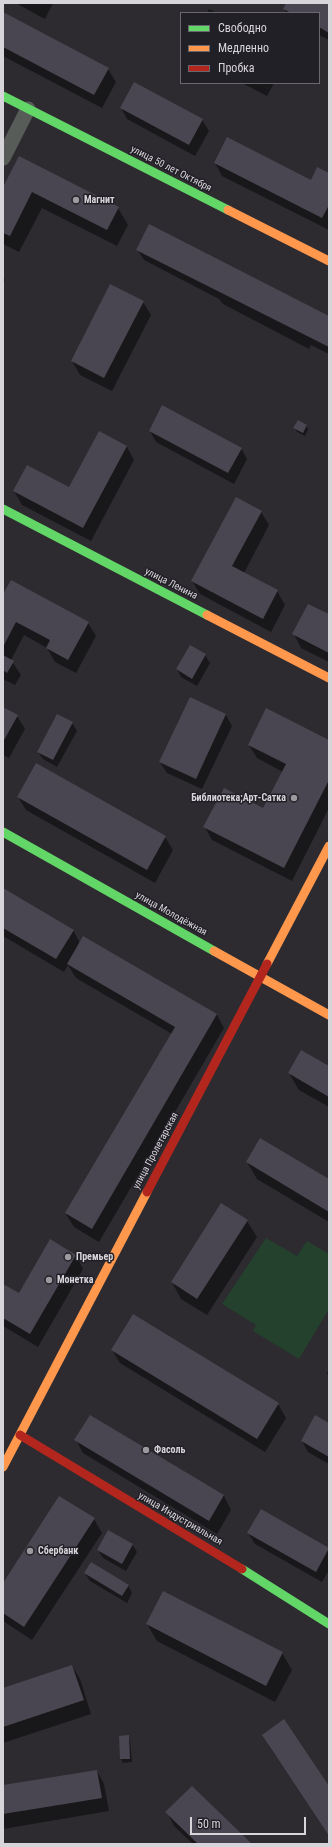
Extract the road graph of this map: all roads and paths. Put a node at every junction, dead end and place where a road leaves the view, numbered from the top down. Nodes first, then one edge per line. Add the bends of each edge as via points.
1 (3, 96) edge
2 (28, 109) junction
3 (3, 158) edge
4 (329, 261) edge
5 (3, 509) edge
6 (329, 678) edge
7 (3, 832) edge
8 (329, 846) edge
9 (260, 976) junction
10 (329, 1015) edge
11 (20, 1435) junction
12 (3, 1467) edge
13 (329, 1624) edge

1 - 2 main road, улица 50 лет Октября
2 - 3 street
2 - 4 main road, улица 50 лет Октября
5 - 6 main road, улица Ленина
7 - 9 main road, улица Молодёжная
8 - 9 main road, улица Пролетарская
9 - 10 main road, улица Молодёжная
9 - 11 main road, улица Пролетарская
11 - 12 main road, улица Пролетарская
11 - 13 main road, улица Индустриальная via 209,1548

